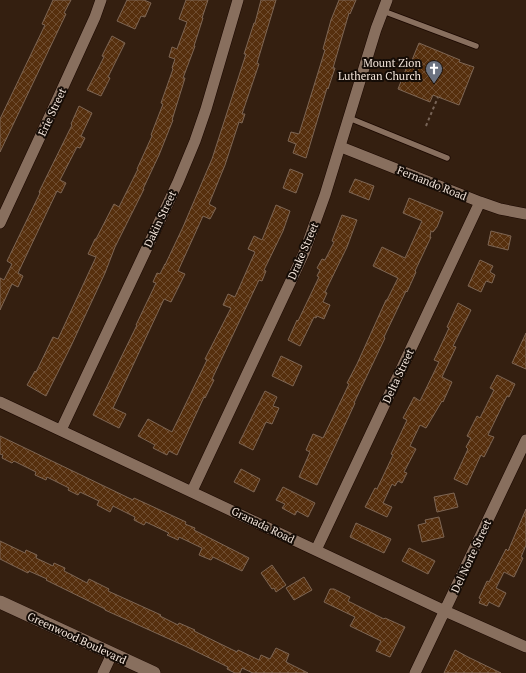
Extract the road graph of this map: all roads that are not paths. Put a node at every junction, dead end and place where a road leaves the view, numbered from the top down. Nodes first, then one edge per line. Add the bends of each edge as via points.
1 (101, 0) edge
2 (238, 0) edge
3 (385, 5) edge
4 (476, 46) dead end
5 (349, 118) junction
6 (341, 147) junction
7 (447, 158) dead end
8 (480, 202) junction
9 (526, 214) edge
10 (0, 222) edge
11 (0, 402) edge
12 (61, 430) junction
13 (526, 440) edge
14 (192, 491) junction
15 (316, 550) junction
16 (0, 602) edge
17 (445, 611) junction
18 (526, 647) edge
19 (112, 654) junction
20 (103, 673) edge
21 (154, 673) edge
22 (416, 673) edge

1 - 10 street, Erie Street
2 - 12 street, Dakin Street via 195,141
3 - 4 lane
3 - 5 street, Drake Street
5 - 6 street, Drake Street
5 - 7 lane
6 - 8 street, Fernando Road
6 - 14 street, Drake Street via 304,252
8 - 9 street, Fernando Road
8 - 15 street, Delta Street
11 - 12 street, Granada Road
12 - 14 street, Granada Road
13 - 17 street, Del Norte Street
14 - 15 street, Granada Road
15 - 17 street, Granada Road
16 - 19 street, Greenwood Boulevard
17 - 18 street, Granada Road
17 - 22 street, Del Norte Street
19 - 20 street
19 - 21 street, Greenwood Boulevard

